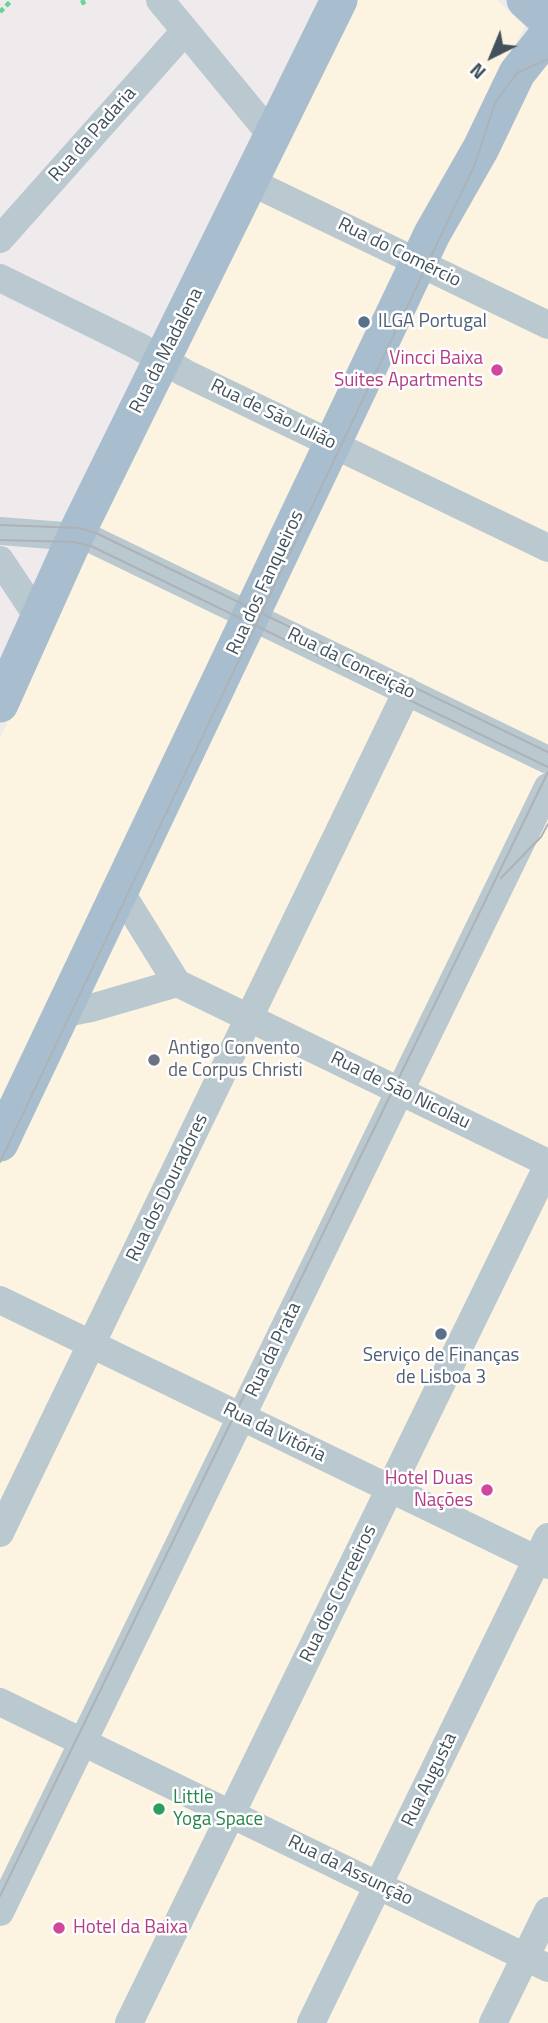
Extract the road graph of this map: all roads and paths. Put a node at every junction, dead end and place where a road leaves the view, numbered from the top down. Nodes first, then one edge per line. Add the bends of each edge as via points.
1 (12, 0) edge
2 (82, 0) edge
3 (160, 0) edge
4 (339, 0) edge
5 (525, 0) edge
6 (85, 6) dead end
7 (0, 12) edge
8 (548, 21) edge
9 (185, 31) junction
10 (548, 34) edge
11 (273, 137) junction
12 (251, 182) junction
13 (0, 239) edge
14 (418, 262) junction
15 (0, 278) edge
16 (548, 325) edge
17 (163, 361) junction
18 (332, 444) junction
19 (0, 531) edge
20 (76, 536) junction
21 (548, 548) edge
22 (0, 560) edge
23 (250, 615) junction
24 (38, 617) junction
25 (407, 691) junction
26 (0, 704) edge
27 (548, 760) edge
28 (548, 787) edge
29 (120, 891) junction
30 (177, 982) junction
31 (61, 1014) junction
32 (250, 1018) junction
33 (400, 1091) junction
34 (0, 1143) edge
35 (548, 1164) edge
36 (0, 1300) edge
37 (92, 1345) junction
38 (241, 1417) junction
39 (390, 1489) junction
40 (0, 1533) edge
41 (544, 1554) edge
42 (0, 1702) edge
43 (83, 1742) junction
44 (232, 1814) junction
45 (379, 1885) junction
46 (548, 1911) edge
47 (0, 1912) edge
48 (537, 1962) edge
49 (130, 2023) edge
50 (311, 2023) edge
51 (493, 2023) edge

1 - 7 path
2 - 6 path
3 - 9 street
4 - 11 main road, Rua da Madalena
5 - 8 main road
9 - 11 street
9 - 13 street, Rua da Padaria
10 - 14 main road, Rua dos Fanqueiros via 517,72
11 - 12 main road, Rua da Madalena
12 - 14 street, Rua do Comércio
12 - 17 main road, Rua da Madalena
14 - 16 street, Rua do Comércio
14 - 18 main road, Rua dos Fanqueiros
15 - 17 street, Rua de São Julião
17 - 18 street, Rua de São Julião
17 - 20 main road, Rua da Madalena
18 - 21 street, Rua de São Julião
18 - 23 main road, Rua dos Fanqueiros
19 - 20 street, Rua da Conceição
20 - 23 street, Rua da Conceição via 100,543
20 - 24 main road, Rua da Madalena
22 - 24 street
23 - 25 street, Rua da Conceição
23 - 29 main road, Rua dos Fanqueiros
24 - 26 main road, Rua da Madalena
25 - 27 street, Rua da Conceição
25 - 32 street, Rua dos Douradores
28 - 33 street, Rua da Prata
29 - 30 street
29 - 31 main road, Rua dos Fanqueiros
30 - 31 street
30 - 32 street, Rua de São Nicolau
31 - 34 main road, Rua dos Fanqueiros
32 - 33 street, Rua de São Nicolau
32 - 37 street, Rua dos Douradores
33 - 35 street, Rua de São Nicolau
33 - 38 street, Rua da Prata
35 - 39 street, Rua dos Correeiros
36 - 37 street, Rua da Vitória
37 - 38 street, Rua da Vitória
37 - 40 street, Rua dos Douradores
38 - 39 street, Rua da Vitória
38 - 43 street, Rua da Prata
39 - 41 street, Rua da Vitória
39 - 44 street, Rua dos Correeiros
41 - 45 street, Rua Augusta
42 - 43 street, Rua da Assunção
43 - 44 street, Rua da Assunção
43 - 47 street, Rua da Prata
44 - 45 street, Rua da Assunção
44 - 49 street, Rua dos Correeiros
45 - 48 street, Rua da Assunção
45 - 50 street, Rua Augusta
46 - 48 street
48 - 51 street

